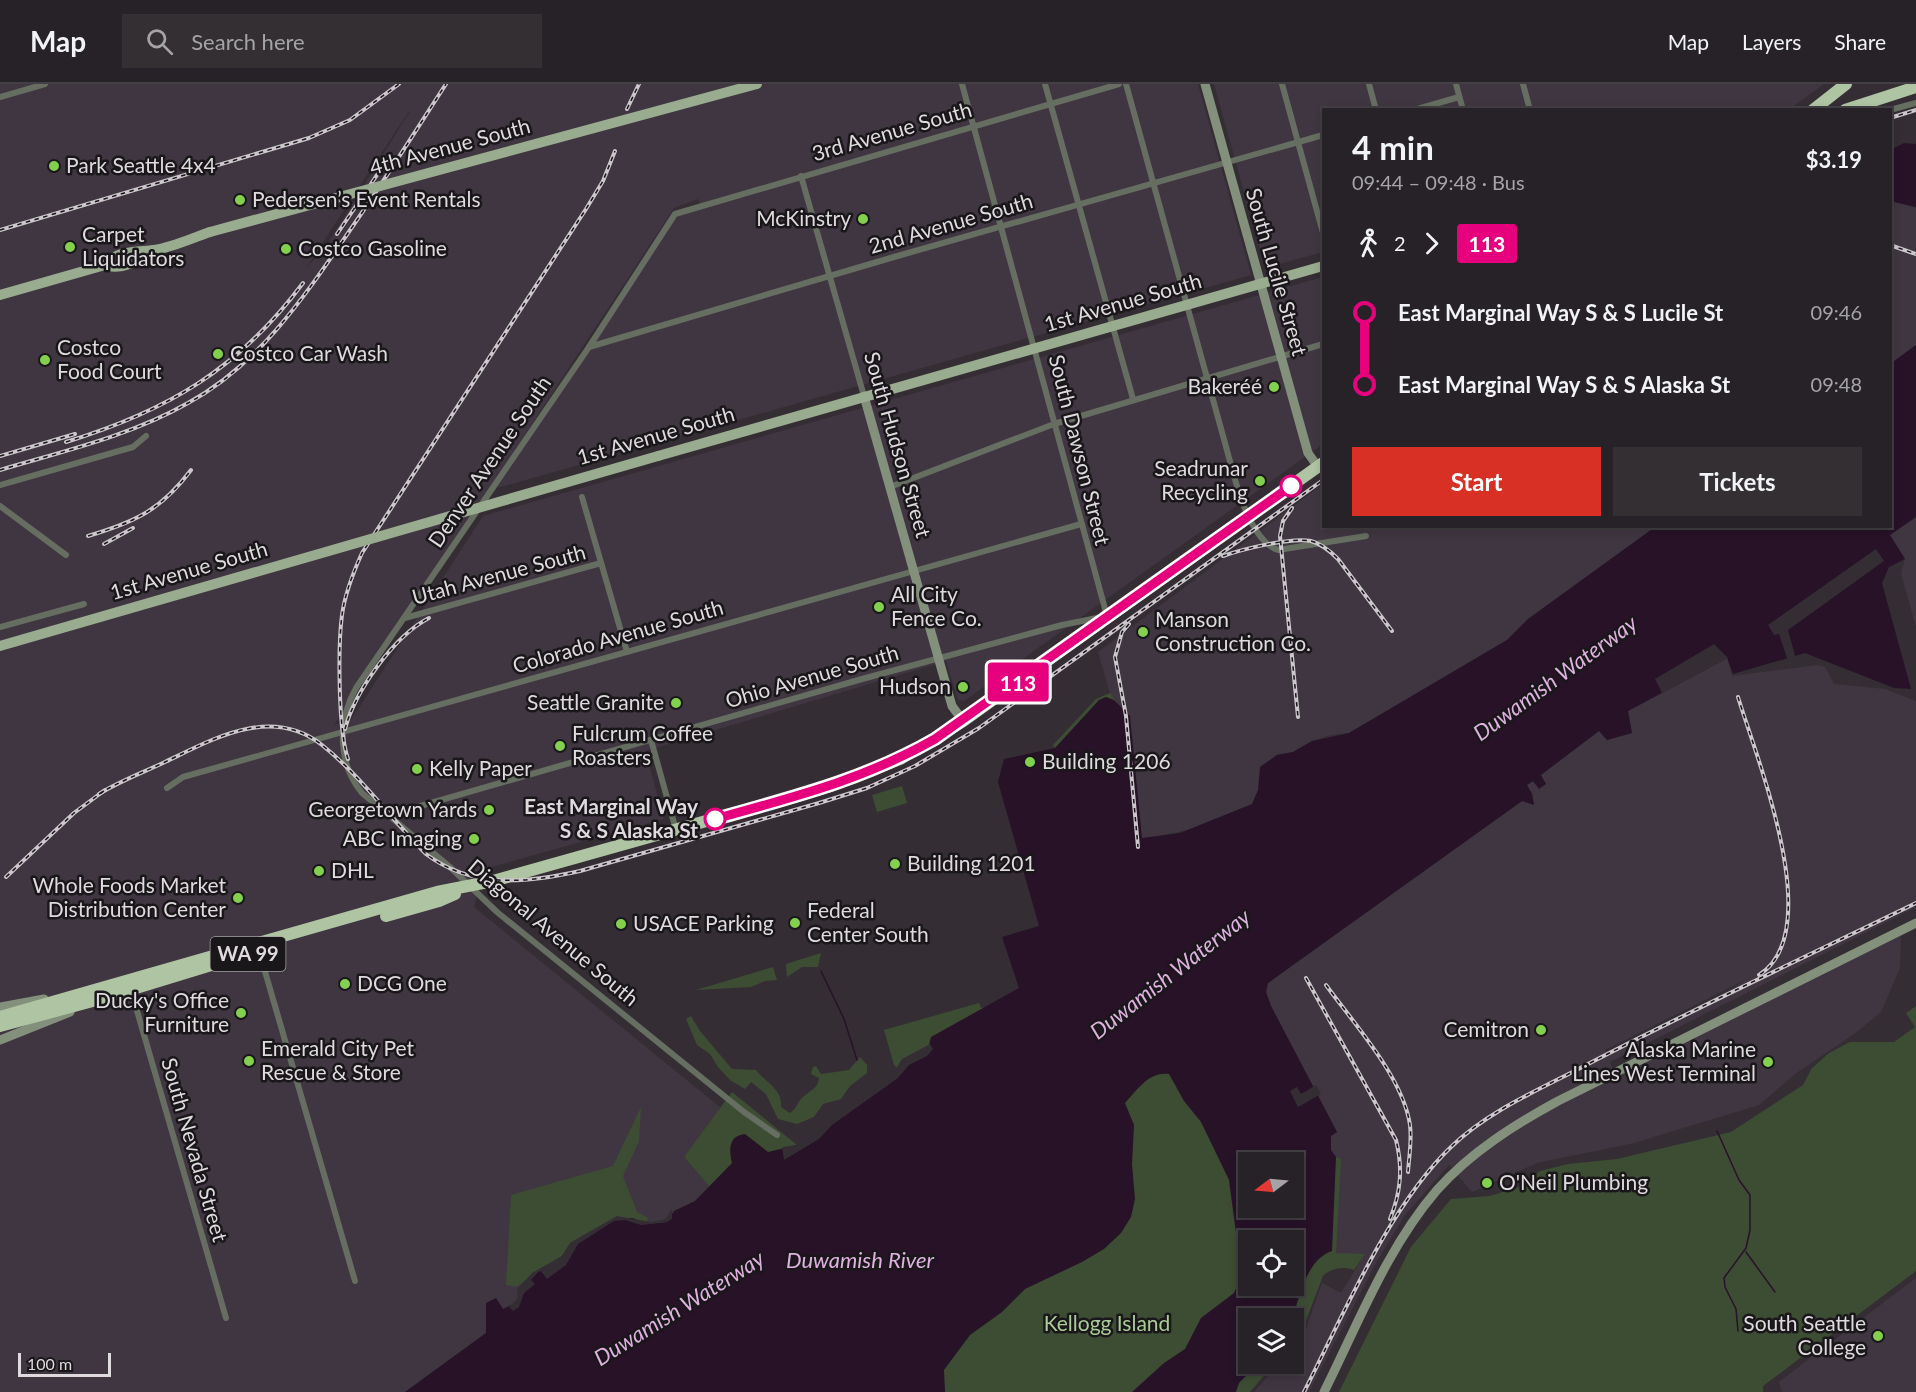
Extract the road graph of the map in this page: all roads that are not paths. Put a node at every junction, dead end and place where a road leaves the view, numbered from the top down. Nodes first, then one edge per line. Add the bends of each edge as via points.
1 (45, 84) edge
2 (757, 84) edge
3 (962, 84) edge
4 (1045, 84) edge
5 (1119, 84) edge
6 (1126, 84) edge
7 (1205, 84) edge
8 (1282, 84) edge
9 (1370, 84) edge
10 (1456, 84) edge
11 (1523, 84) edge
12 (1846, 84) edge
13 (1916, 87) edge
14 (0, 97) edge
15 (1459, 97) junction
16 (1050, 103) junction
17 (1916, 103) edge
18 (1376, 108) edge
19 (1421, 108) edge
20 (1462, 108) edge
21 (1529, 108) edge
22 (1816, 108) edge
23 (1851, 108) edge
24 (1892, 110) edge
25 (974, 125) junction
26 (1322, 135) edge
27 (1298, 142) junction
28 (1227, 162) junction
29 (801, 176) junction
30 (1153, 183) junction
31 (1078, 204) junction
32 (675, 214) joint
33 (1002, 226) junction
34 (1322, 229) edge
35 (1322, 266) edge
36 (831, 276) junction
37 (1262, 284) junction
38 (0, 295) edge
39 (1187, 306) junction
40 (1113, 327) junction
41 (1322, 344) edge
42 (589, 347) junction
43 (1036, 348) junction
44 (1281, 357) junction
45 (1207, 378) junction
46 (864, 396) junction
47 (1133, 399) junction
48 (1054, 424) junction
49 (146, 436) dead end
50 (1321, 465) edge
51 (0, 485) edge
52 (890, 487) junction
53 (582, 497) dead end
54 (0, 506) edge
55 (1249, 516) junction
56 (1081, 524) junction
57 (1366, 536) dead end
58 (66, 555) dead end
59 (601, 563) junction
60 (914, 570) junction
61 (84, 604) dead end
62 (1107, 616) junction
63 (405, 618) junction
64 (0, 627) edge
65 (0, 646) edge
66 (627, 652) junction
67 (939, 658) junction
68 (963, 721) junction
69 (342, 732) junction
70 (651, 740) junction
71 (167, 788) dead end
72 (389, 815) junction
73 (676, 831) junction
74 (470, 887) junction
75 (1916, 923) edge
76 (258, 948) junction
77 (130, 990) junction
78 (85, 992) junction
79 (100, 999) junction
80 (0, 1007) edge
81 (0, 1017) edge
82 (0, 1026) edge
83 (0, 1040) edge
84 (777, 1135) dead end
85 (355, 1281) dead end
86 (226, 1318) dead end
87 (1324, 1392) edge

1 - 14 street
2 - 38 main road, 4th Avenue South, bridge via 210,232 153,250 142,259 112,268 105,265
3 - 25 street, South Dawson Street
4 - 16 street
5 - 16 street, 3rd Avenue South
6 - 30 street
7 - 28 main road, South Lucile Street
8 - 27 street
9 - 18 street
10 - 15 street
11 - 21 street
12 - 22 highway
13 - 23 highway
15 - 19 street
15 - 20 street
16 - 25 street, 3rd Avenue South
16 - 31 street
17 - 24 street
25 - 29 street, 3rd Avenue South
25 - 33 street, South Dawson Street
26 - 27 street, 2nd Avenue South
27 - 28 street, 2nd Avenue South
27 - 34 street
28 - 30 street, 2nd Avenue South
28 - 37 main road, South Lucile Street
29 - 32 street, 3rd Avenue South
29 - 36 street, South Hudson Street
30 - 31 street, 2nd Avenue South
30 - 39 street
31 - 33 street, 2nd Avenue South
31 - 40 street
32 - 42 street, Denver Avenue South
33 - 36 street, 2nd Avenue South
33 - 43 street, South Dawson Street
35 - 37 main road, 1st Avenue South
36 - 42 street, 2nd Avenue South
36 - 46 street, South Hudson Street
37 - 39 main road, 1st Avenue South
37 - 44 main road, South Lucile Street
39 - 40 main road, 1st Avenue South
39 - 45 street
40 - 43 main road, 1st Avenue South
40 - 47 street
41 - 44 street
42 - 63 street, Denver Avenue South
43 - 46 main road, 1st Avenue South
43 - 48 street, South Dawson Street
44 - 45 street
44 - 50 main road, South Lucile Street via 1308,453
45 - 47 street
45 - 55 street
46 - 52 main road, South Hudson Street
46 - 65 main road, 1st Avenue South, bridge
47 - 48 street
48 - 52 street
48 - 56 street, South Dawson Street
49 - 51 street via 134,447
50 - 55 highway, WA 99
52 - 60 main road, South Hudson Street
53 - 59 street
54 - 58 street
55 - 57 street via 1268,546 1278,550
55 - 62 highway, WA 99
56 - 60 street, Colorado Avenue South
56 - 62 street, South Dawson Street
59 - 63 street, Utah Avenue South
59 - 66 street
60 - 66 street, Colorado Avenue South
60 - 67 main road, South Hudson Street
61 - 64 street, 1st Avenue South
62 - 67 street, Ohio Avenue South
62 - 68 highway, WA 99
63 - 69 street, Denver Avenue South via 351,698
66 - 69 street, Colorado Avenue South
67 - 68 main road, South Hudson Street via 952,706
67 - 70 street, Ohio Avenue South
68 - 73 highway, WA 99 via 900,759 860,776
69 - 71 street, Colorado Avenue South via 183,777
69 - 72 street, Diagonal Avenue South via 357,787
70 - 72 street, Ohio Avenue South
70 - 73 street
72 - 74 street, Diagonal Avenue South
73 - 74 highway, WA 99
74 - 76 highway, WA 99 via 437,892
74 - 84 street, Diagonal Avenue South
75 - 87 main road via 1558,1101 1487,1145 1438,1189 1408,1228
76 - 77 highway, WA 99
76 - 78 highway, WA 99
76 - 85 street
77 - 79 highway, WA 99
77 - 86 street, South Nevada Street
78 - 80 main road
78 - 81 highway, WA 99
79 - 82 highway, WA 99
79 - 83 main road

